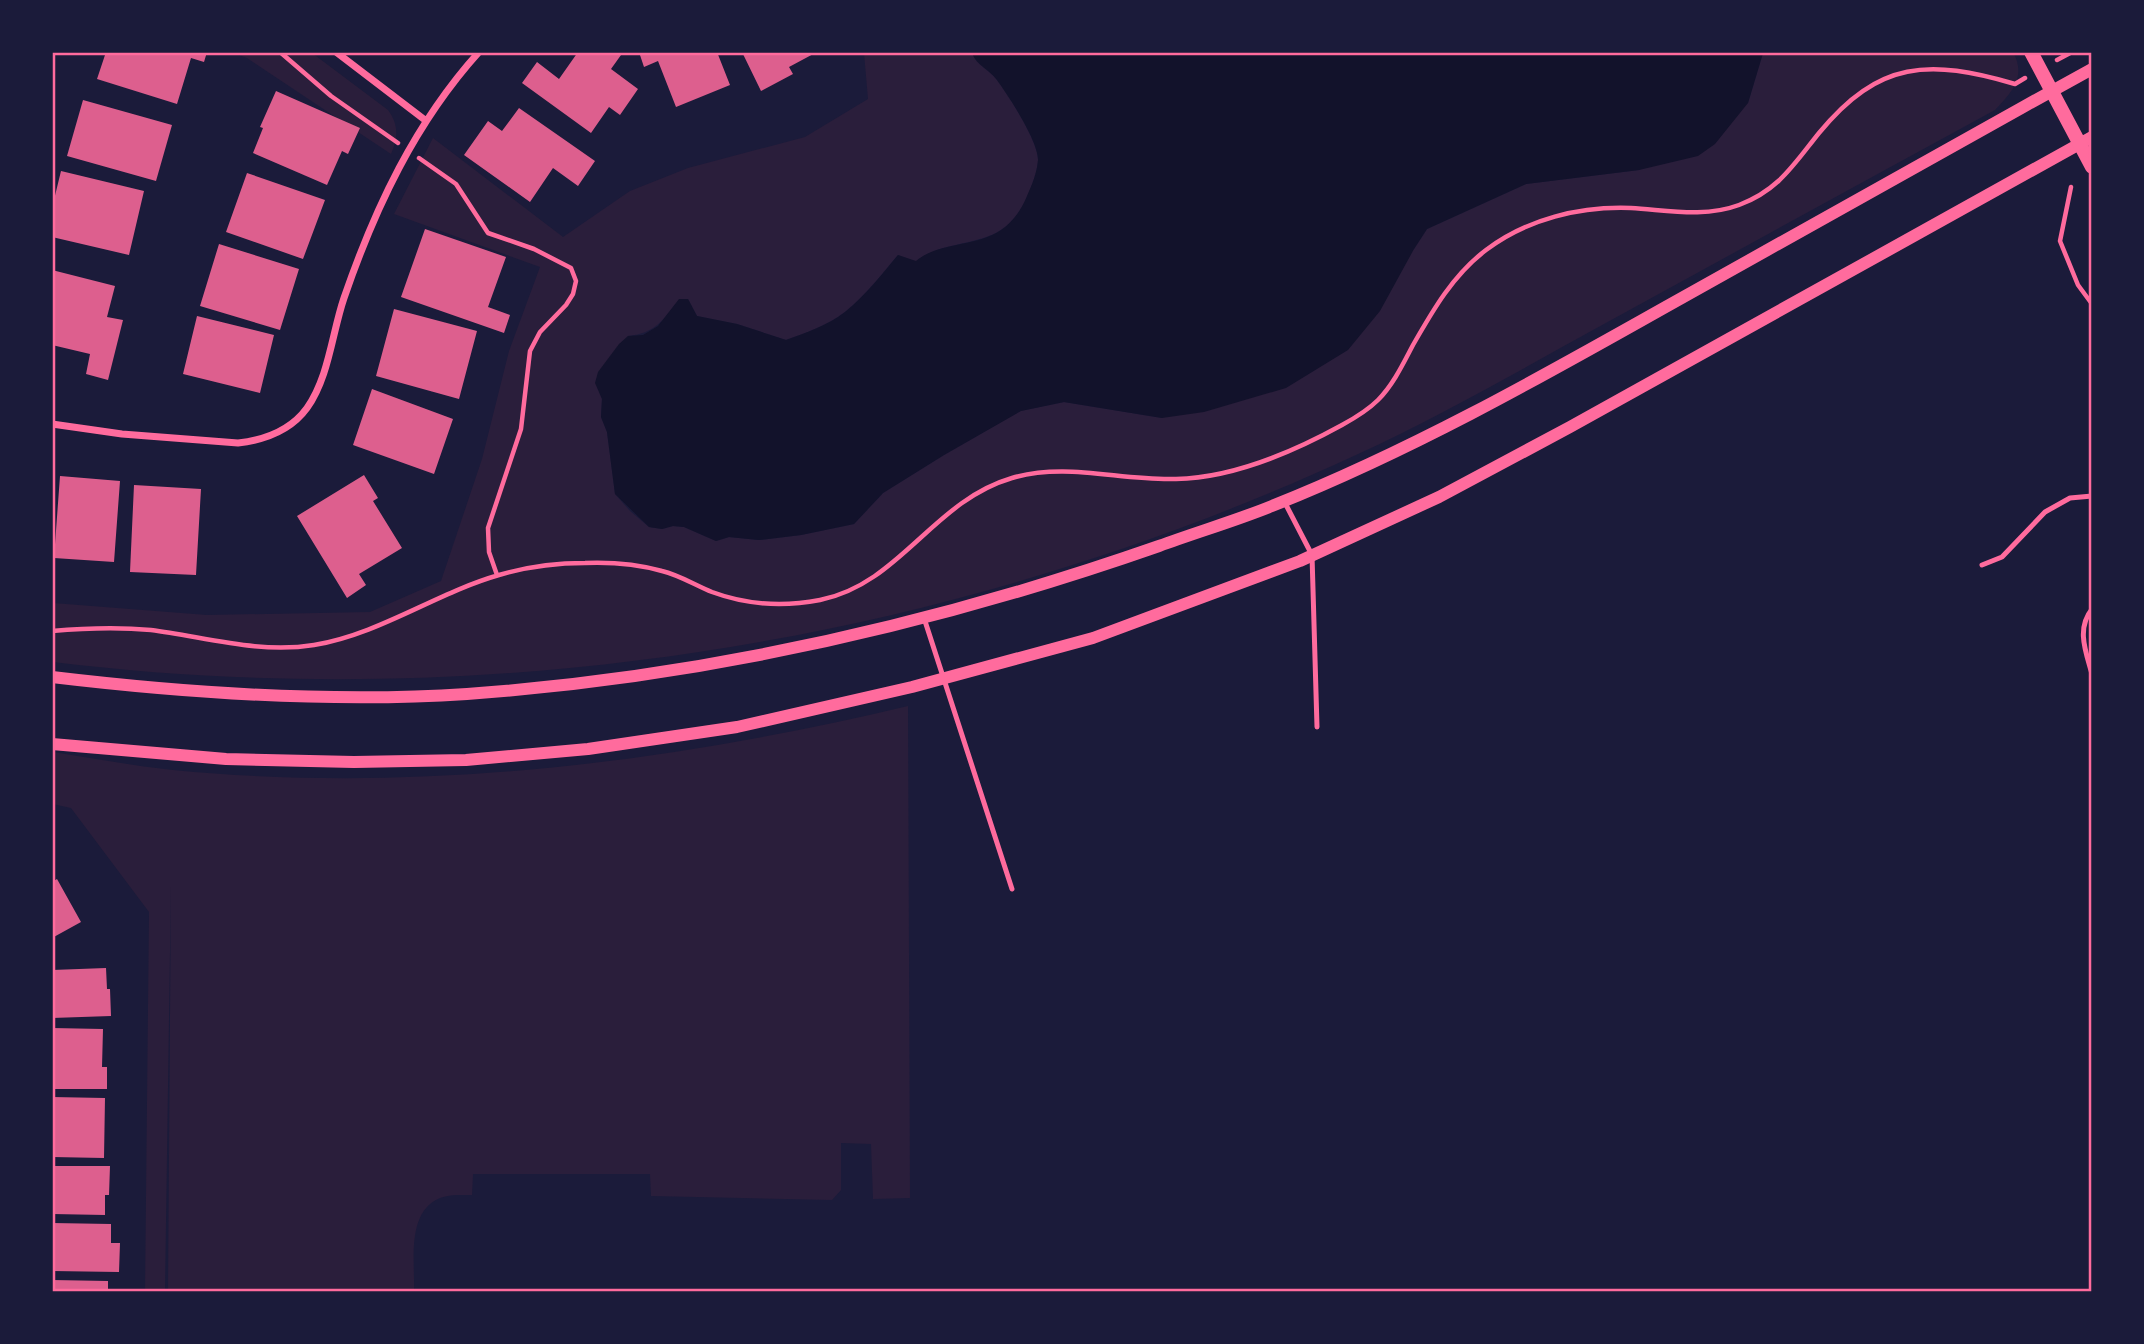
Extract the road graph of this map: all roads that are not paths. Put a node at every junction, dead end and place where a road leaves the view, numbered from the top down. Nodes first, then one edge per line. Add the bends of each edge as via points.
1 (337, 52) edge
2 (479, 52) edge
3 (2031, 52) edge
4 (2091, 69) edge
5 (2050, 92) junction
6 (425, 121) junction
7 (2085, 141) edge
8 (2091, 167) edge
9 (52, 424) edge
10 (2091, 496) edge
11 (1284, 501) junction
12 (1311, 555) junction
13 (1982, 565) dead end
14 (2091, 609) edge
15 (924, 618) junction
16 (2091, 674) edge
17 (52, 677) edge
18 (943, 679) junction
19 (1317, 727) dead end
20 (52, 744) edge
21 (1012, 889) dead end

1 - 6 street
2 - 6 street
3 - 5 main road
4 - 5 street
5 - 7 main road
5 - 11 street via 1542,377
6 - 9 street via 368,231 315,393 292,423 271,436 238,443
7 - 8 main road
7 - 12 street via 1570,427 1439,497
10 - 13 lane via 2070,498 2045,512 2002,557
11 - 12 lane
11 - 15 street via 1073,576
12 - 18 street via 1093,638
12 - 19 lane
14 - 16 lane via 2084,619 2083,641
15 - 17 street via 725,662 463,694 230,693
15 - 18 lane
18 - 20 street via 737,727 588,749 466,760 226,759
18 - 21 lane

